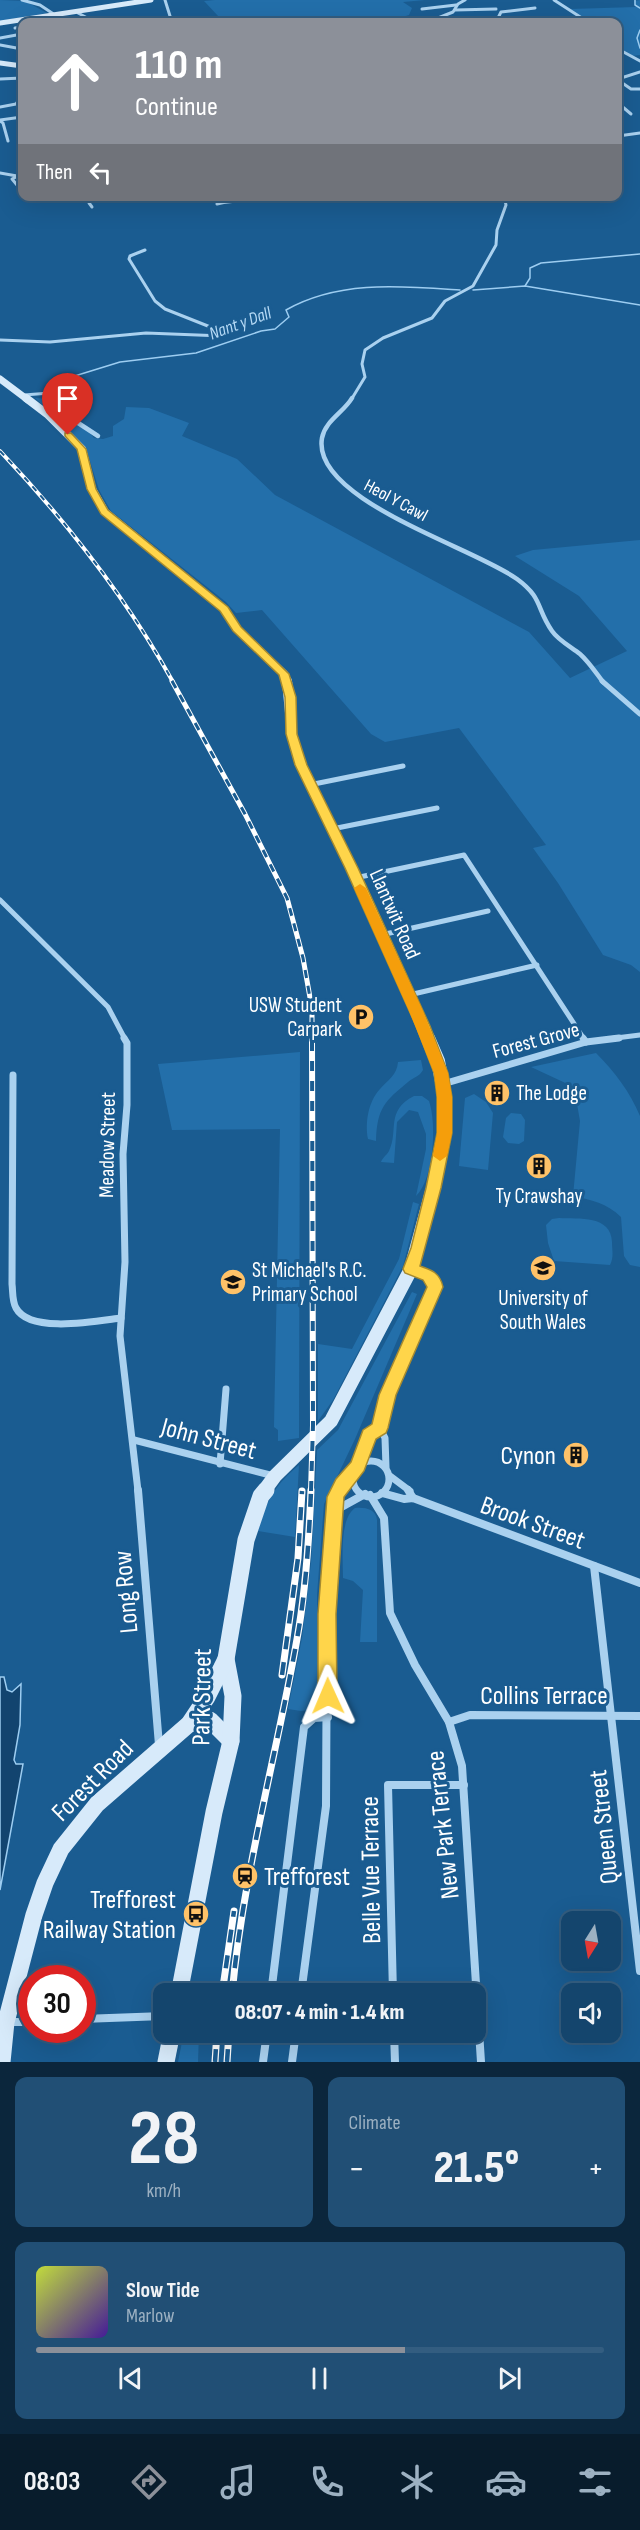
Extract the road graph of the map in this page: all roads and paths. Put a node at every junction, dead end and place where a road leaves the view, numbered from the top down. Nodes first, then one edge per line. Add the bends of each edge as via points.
1 (22, 0) edge
2 (30, 0) edge
3 (44, 0) edge
4 (151, 0) edge
5 (165, 0) edge
6 (465, 0) edge
7 (554, 0) edge
8 (35, 2) junction
9 (124, 4) junction
10 (456, 5) junction
11 (535, 8) dead end
12 (422, 9) dead end
13 (496, 9) dead end
14 (455, 10) junction
15 (78, 13) junction
16 (55, 15) junction
17 (170, 16) dead end
18 (34, 18) edge
19 (47, 18) edge
20 (87, 18) edge
21 (437, 18) edge
22 (498, 18) edge
23 (582, 18) edge
24 (18, 20) edge
25 (0, 23) edge
26 (15, 28) dead end
27 (18, 28) edge
28 (18, 35) edge
29 (0, 38) edge
30 (0, 45) edge
31 (18, 48) edge
32 (622, 52) edge
33 (639, 59) edge
34 (0, 63) edge
35 (18, 65) edge
36 (640, 72) edge
37 (18, 78) edge
38 (622, 78) edge
39 (0, 79) edge
40 (622, 82) edge
41 (640, 89) edge
42 (18, 101) edge
43 (0, 107) edge
44 (622, 107) edge
45 (631, 114) dead end
46 (18, 118) edge
47 (0, 120) edge
48 (640, 133) edge
49 (622, 135) edge
50 (8, 141) dead end
51 (0, 172) edge
52 (17, 176) joint
53 (18, 186) edge
54 (91, 201) edge
55 (226, 201) edge
56 (226, 201) edge
57 (279, 201) edge
58 (505, 201) edge
59 (217, 204) dead end
60 (92, 207) dead end
61 (145, 250) dead end
62 (0, 340) edge
63 (0, 379) edge
64 (24, 395) junction
65 (98, 436) dead end
66 (640, 714) edge
67 (403, 766) dead end
68 (309, 785) junction
69 (437, 808) dead end
70 (331, 829) junction
71 (355, 878) junction
72 (0, 900) edge
73 (488, 910) dead end
74 (381, 935) junction
75 (537, 965) junction
76 (409, 995) junction
77 (640, 1035) edge
78 (586, 1042) junction
79 (13, 1075) dead end
80 (443, 1084) junction
81 (411, 1269) junction
82 (122, 1318) junction
83 (226, 1389) dead end
84 (380, 1428) junction
85 (134, 1440) junction
86 (220, 1464) junction
87 (358, 1466) junction
88 (386, 1467) junction
89 (352, 1474) junction
90 (274, 1476) junction
91 (390, 1476) junction
92 (382, 1493) junction
93 (367, 1495) junction
94 (413, 1498) junction
95 (336, 1510) junction
96 (594, 1566) junction
97 (640, 1583) edge
98 (226, 1659) junction
99 (612, 1716) junction
100 (640, 1716) edge
101 (328, 1717) junction
102 (449, 1722) junction
103 (189, 1724) junction
104 (231, 1741) junction
105 (159, 1744) junction
106 (464, 1785) junction
107 (640, 1971) edge
108 (181, 1983) edge
109 (272, 1983) edge
110 (302, 1983) edge
111 (393, 1983) edge
112 (153, 2016) edge
113 (96, 2018) edge
114 (6, 2022) junction
115 (18, 2022) edge
116 (170, 2043) edge
117 (266, 2043) edge
118 (295, 2043) edge
119 (394, 2043) edge
120 (2, 2062) edge
121 (166, 2062) edge
122 (263, 2062) edge
123 (292, 2062) edge
124 (395, 2062) edge
125 (481, 2062) edge

1 - 8 street
2 - 8 street
3 - 8 street
4 - 9 main road
5 - 17 street
6 - 10 street
7 - 23 street
8 - 16 street
9 - 15 street
9 - 16 main road
10 - 12 street
10 - 14 street
11 - 22 street via 501,12
13 - 14 street
14 - 21 street
15 - 19 street
15 - 20 street
16 - 18 main road
24 - 25 main road
26 - 27 street
28 - 29 street
30 - 31 street
32 - 33 street
34 - 35 main road
36 - 38 street
37 - 39 street
40 - 41 street via 631,89
42 - 43 street
44 - 45 street
46 - 47 street
47 - 50 street
48 - 49 street
51 - 52 street
52 - 53 street via 12,179
54 - 60 street
55 - 57 street
56 - 59 street
58 - 66 street, Heol Y Cawl via 496,245 473,286 445,301 432,318 383,338 365,350 365,377 347,407 330,422 322,437 321,451 327,466 343,485 383,512 448,542 534,592 552,632
61 - 62 street via 129,259 154,301 177,316 228,334 134,333 59,340
63 - 64 main road, Llantwit Road
64 - 65 street via 50,393 69,416
64 - 68 main road, Llantwit Road via 81,449 92,489 105,512 224,609 237,629 284,674 291,697 292,734
67 - 68 street
68 - 70 main road, Llantwit Road
69 - 70 street
70 - 71 main road, Llantwit Road
71 - 74 main road, Llantwit Road
71 - 75 street via 464,855
72 - 82 street, Meadow Street via 108,1007 127,1043
73 - 74 street
74 - 76 main road, Llantwit Road
75 - 76 street
75 - 78 street
76 - 80 main road, Llantwit Road via 438,1061
77 - 78 street, Forest Grove
78 - 80 street, Forest Grove
79 - 82 street via 14,1305 24,1317 49,1322 76,1324
80 - 81 main road, Llantwit Road via 444,1133
81 - 84 street via 428,1275 435,1287 387,1395
81 - 90 main road, Llantwit Road via 331,1421
82 - 85 street, Meadow Street via 120,1336
83 - 86 street
84 - 87 street via 369,1435
84 - 88 street via 385,1438
85 - 86 street, John Street
85 - 105 street, Long Row
86 - 90 street, John Street
87 - 88 street via 372,1462
87 - 89 street
88 - 91 street
89 - 93 street via 356,1488
89 - 95 street via 335,1497
90 - 98 main road, Park Street via 261,1496 246,1540
91 - 92 street via 390,1485
91 - 94 street, Brook Street
92 - 93 street
92 - 94 street, Brook Street
93 - 95 street
93 - 102 street, New Park Terrace via 384,1518 390,1613
94 - 96 street, Brook Street
95 - 101 street via 327,1614
96 - 97 street, Brook Street
96 - 99 street, Queen Street
98 - 103 main road, Forest Road
98 - 104 main road, Park Street via 233,1696
99 - 100 street, Collins Terrace
99 - 102 street, Collins Terrace via 470,1715
99 - 107 street, Queen Street
101 - 109 street via 314,1718 304,1727
101 - 110 street via 326,1806
102 - 106 street, New Park Terrace via 460,1755
103 - 104 main road via 210,1720
103 - 105 main road, Forest Road
104 - 108 main road, Park Street
105 - 114 main road, Forest Road via 97,1804 61,1849 34,1915
106 - 111 street, Belle Vue Terrace via 388,1785
106 - 125 street, New Park Terrace
112 - 113 street
114 - 115 street
114 - 120 main road, Forest Road
116 - 121 main road
117 - 122 street
118 - 123 street
119 - 124 street

